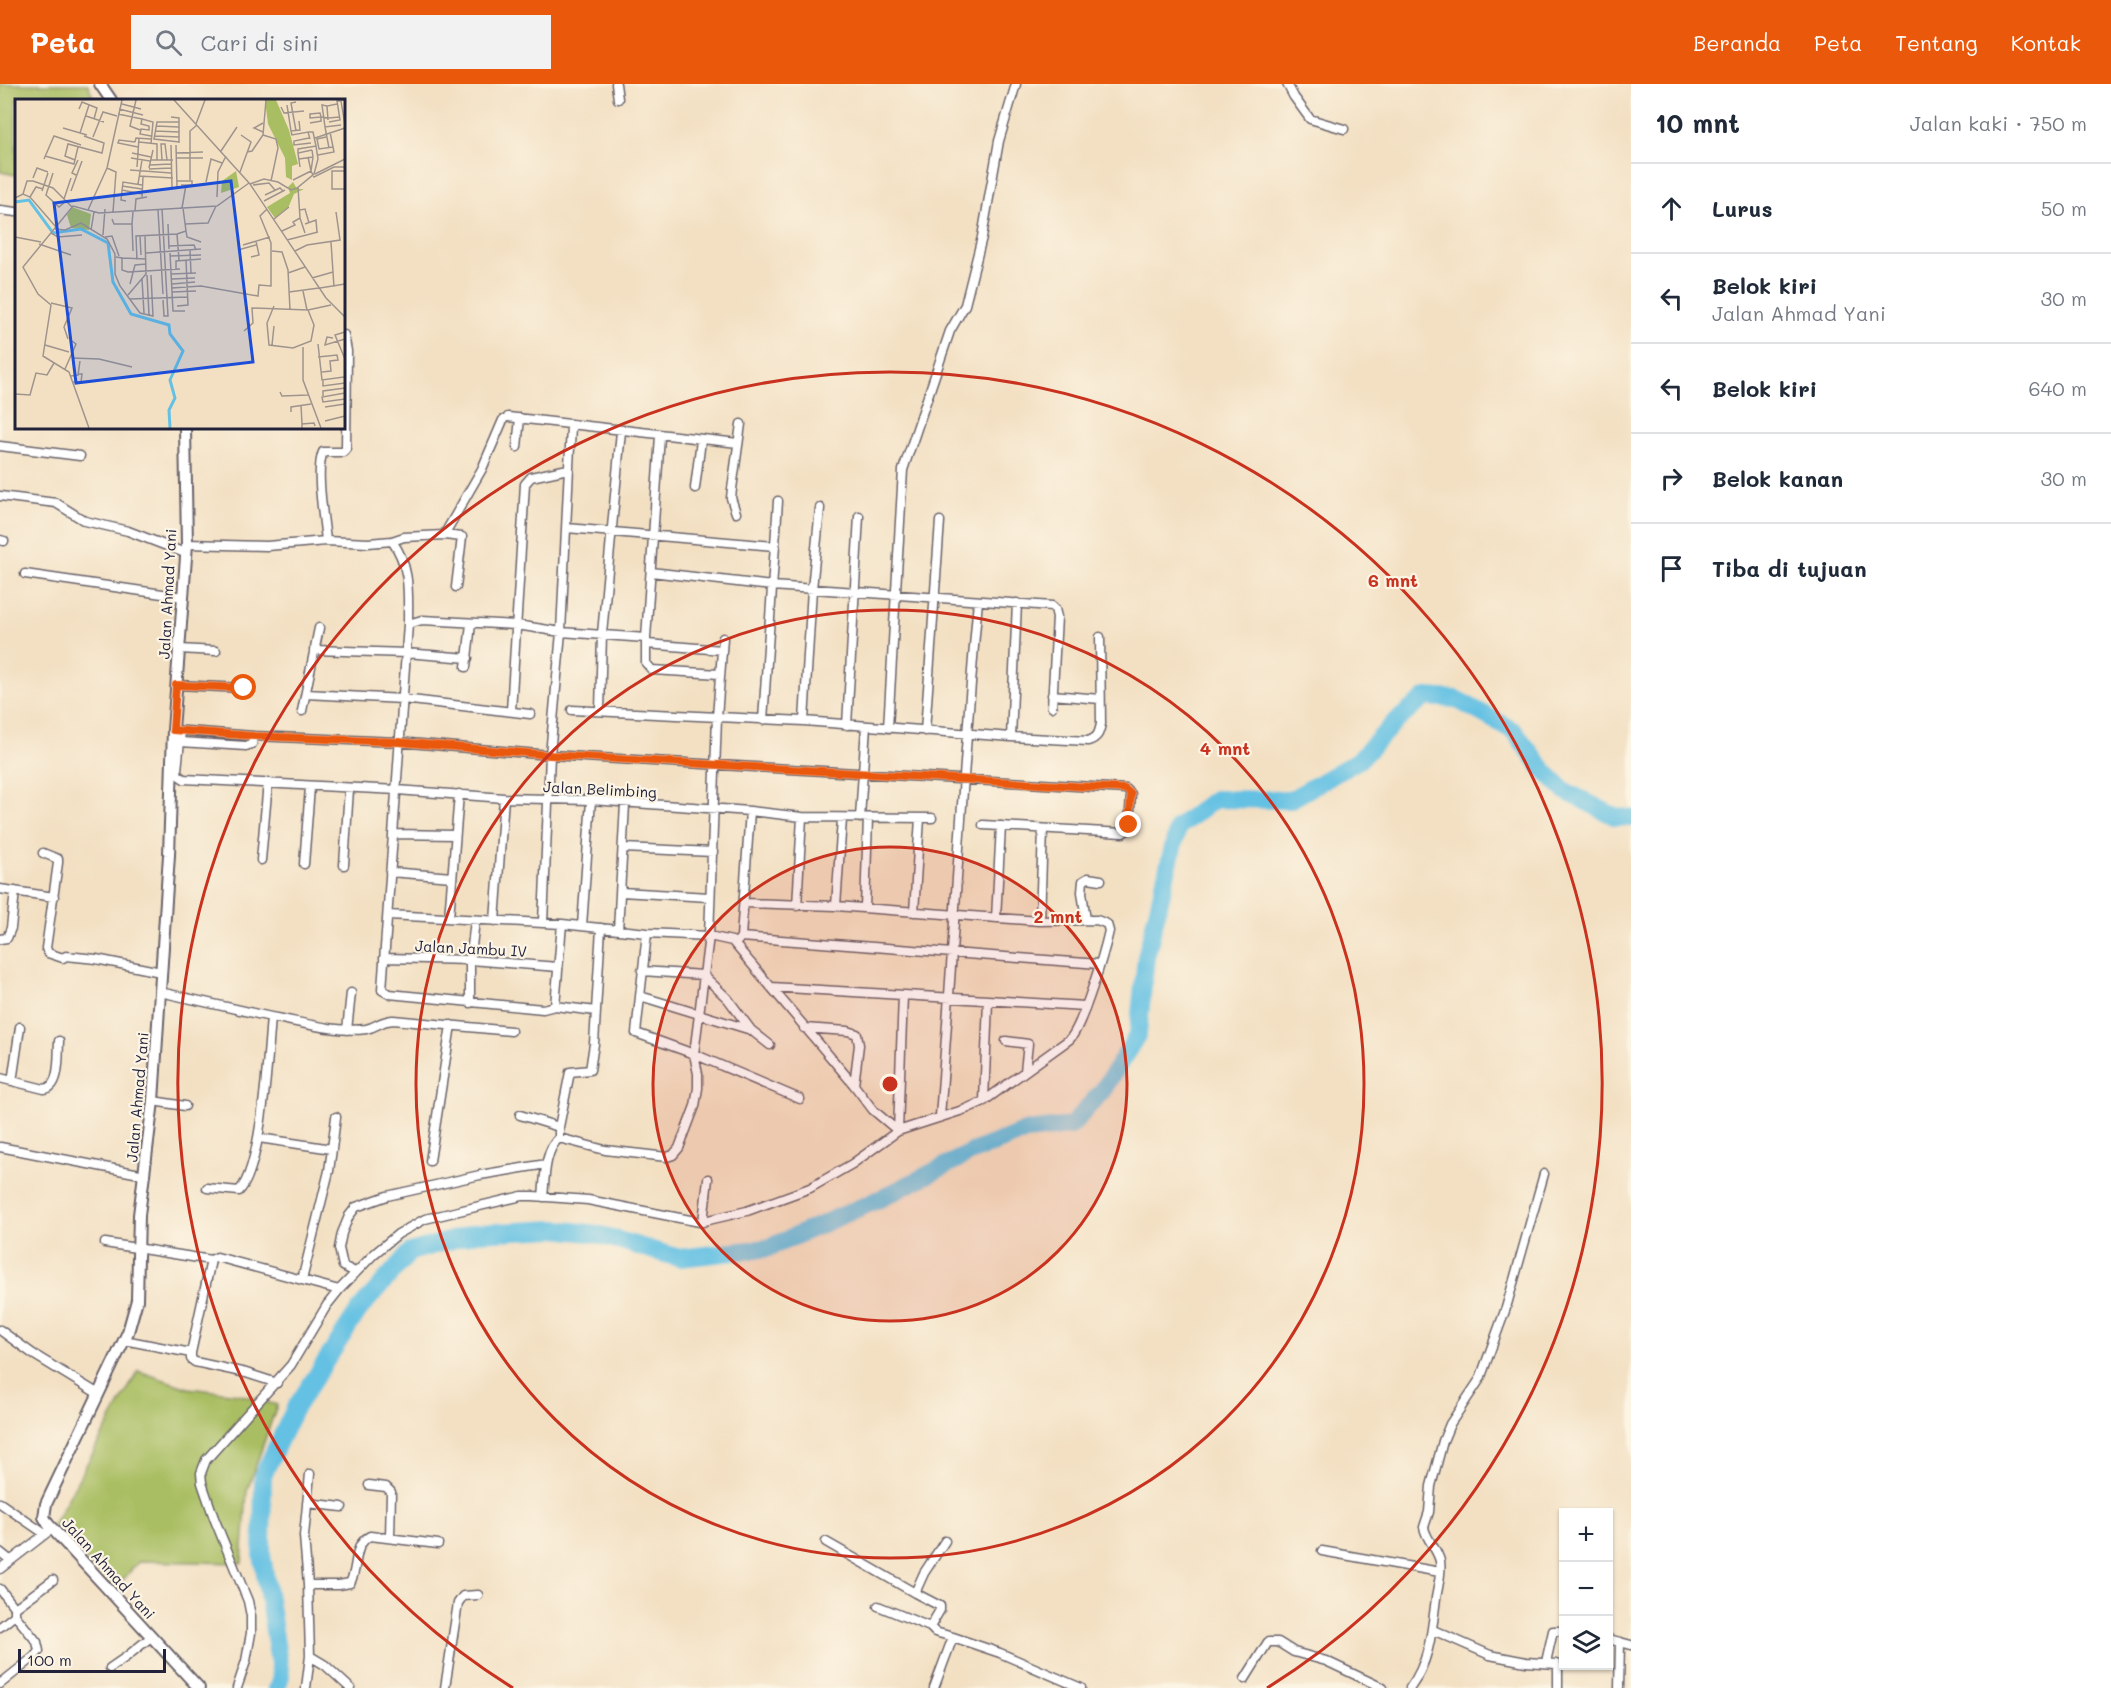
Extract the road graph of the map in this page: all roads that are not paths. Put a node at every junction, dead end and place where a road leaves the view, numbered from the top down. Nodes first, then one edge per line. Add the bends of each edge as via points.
1 (100, 84) edge
2 (616, 84) edge
3 (1016, 84) edge
4 (1287, 84) edge
5 (110, 99) edge
6 (618, 99) dead end
7 (1344, 129) dead end
8 (0, 210) edge
9 (15, 212) edge
10 (345, 340) edge
11 (520, 418) junction
12 (741, 424) dead end
13 (571, 426) junction
14 (185, 429) edge
15 (621, 431) junction
16 (660, 436) junction
17 (701, 440) junction
18 (738, 443) junction
19 (0, 446) edge
20 (517, 447) dead end
21 (80, 456) dead end
22 (568, 469) junction
23 (695, 488) dead end
24 (0, 496) edge
25 (778, 501) dead end
26 (820, 508) dead end
27 (736, 513) dead end
28 (859, 516) dead end
29 (940, 521) dead end
30 (567, 528) junction
31 (611, 532) junction
32 (654, 534) junction
33 (444, 535) junction
34 (326, 541) junction
35 (392, 541) junction
36 (774, 546) junction
37 (186, 548) junction
38 (651, 572) junction
39 (25, 574) dead end
40 (456, 586) dead end
41 (772, 586) junction
42 (812, 589) junction
43 (855, 592) junction
44 (895, 595) junction
45 (183, 597) junction
46 (935, 597) junction
47 (978, 601) junction
48 (1017, 603) junction
49 (408, 624) junction
50 (471, 624) junction
51 (517, 625) junction
52 (319, 628) dead end
53 (561, 632) junction
54 (602, 634) junction
55 (1100, 637) dead end
56 (723, 638) dead end
57 (646, 641) junction
58 (179, 648) junction
59 (314, 650) junction
60 (722, 650) junction
61 (216, 651) dead end
62 (406, 653) junction
63 (720, 674) junction
64 (176, 685) junction
65 (244, 688) dead end
66 (306, 693) junction
67 (1052, 695) junction
68 (403, 699) junction
69 (1100, 699) junction
70 (1052, 707) dead end
71 (572, 710) dead end
72 (302, 711) dead end
73 (511, 711) junction
74 (600, 711) junction
75 (530, 714) dead end
76 (717, 717) junction
77 (763, 720) junction
78 (804, 721) junction
79 (847, 724) junction
80 (866, 726) junction
81 (888, 728) junction
82 (177, 731) junction
83 (925, 731) junction
84 (966, 733) junction
85 (254, 736) junction
86 (1011, 737) junction
87 (180, 742) junction
88 (398, 742) junction
89 (550, 755) junction
90 (715, 765) junction
91 (864, 775) junction
92 (964, 780) junction
93 (268, 782) junction
94 (310, 786) junction
95 (349, 789) junction
96 (397, 790) junction
97 (459, 795) junction
98 (504, 798) junction
99 (549, 800) junction
100 (591, 800) junction
101 (625, 804) junction
102 (714, 809) junction
103 (750, 811) junction
104 (802, 817) junction
105 (864, 818) junction
106 (920, 818) junction
107 (932, 818) dead end
108 (842, 819) junction
109 (983, 825) dead end
110 (1001, 826) junction
111 (1043, 829) junction
112 (393, 834) junction
113 (454, 835) junction
114 (622, 848) junction
115 (713, 852) junction
116 (43, 853) dead end
117 (261, 860) dead end
118 (304, 864) dead end
119 (345, 865) dead end
120 (390, 872) junction
121 (452, 877) junction
122 (1101, 880) dead end
123 (0, 889) edge
124 (15, 891) junction
125 (621, 892) junction
126 (54, 897) junction
127 (709, 897) junction
128 (744, 903) junction
129 (797, 906) junction
130 (836, 906) junction
131 (865, 908) junction
132 (914, 912) junction
133 (388, 915) junction
134 (954, 916) junction
135 (449, 918) junction
136 (996, 918) junction
137 (475, 920) junction
138 (1086, 920) junction
139 (495, 921) junction
140 (1040, 921) junction
141 (543, 923) junction
142 (562, 924) junction
143 (582, 926) junction
144 (601, 928) junction
145 (618, 930) junction
146 (647, 933) junction
147 (709, 936) junction
148 (0, 939) edge
149 (738, 940) junction
150 (952, 954) junction
151 (384, 958) junction
152 (471, 960) junction
153 (1099, 964) junction
154 (558, 967) junction
155 (642, 971) junction
156 (161, 972) junction
157 (703, 975) junction
158 (771, 987) junction
159 (160, 992) junction
160 (351, 993) dead end
161 (903, 995) junction
162 (640, 996) junction
163 (950, 998) junction
164 (988, 1001) junction
165 (470, 1003) junction
166 (555, 1006) junction
167 (1085, 1006) junction
168 (596, 1011) junction
169 (700, 1014) junction
170 (271, 1017) junction
171 (451, 1025) junction
172 (20, 1027) dead end
173 (804, 1028) junction
174 (347, 1030) junction
175 (751, 1030) junction
176 (511, 1031) dead end
177 (59, 1041) dead end
178 (1006, 1041) dead end
179 (770, 1045) dead end
180 (694, 1053) junction
181 (1025, 1071) junction
182 (0, 1078) edge
183 (12, 1082) junction
184 (854, 1085) junction
185 (800, 1099) dead end
186 (153, 1101) junction
187 (984, 1101) junction
188 (185, 1106) dead end
189 (520, 1115) dead end
190 (940, 1116) junction
191 (336, 1117) dead end
192 (559, 1127) junction
193 (898, 1131) junction
194 (259, 1138) junction
195 (559, 1138) junction
196 (0, 1147) edge
197 (332, 1149) junction
198 (430, 1161) dead end
199 (546, 1164) junction
200 (1544, 1174) dead end
201 (145, 1175) junction
202 (708, 1179) dead end
203 (207, 1188) dead end
204 (543, 1197) junction
205 (703, 1222) junction
206 (105, 1243) dead end
207 (137, 1249) junction
208 (211, 1260) junction
209 (356, 1272) junction
210 (302, 1280) junction
211 (339, 1290) junction
212 (0, 1330) edge
213 (124, 1340) junction
214 (191, 1353) junction
215 (277, 1383) junction
216 (97, 1393) junction
217 (310, 1474) dead end
218 (369, 1485) dead end
219 (0, 1503) edge
220 (307, 1503) junction
221 (342, 1506) dead end
222 (49, 1531) junction
223 (390, 1538) junction
224 (945, 1541) dead end
225 (826, 1542) dead end
226 (438, 1544) dead end
227 (1322, 1551) dead end
228 (0, 1552) edge
229 (10, 1560) junction
230 (0, 1569) edge
231 (1440, 1572) junction
232 (53, 1580) dead end
233 (308, 1585) junction
234 (0, 1589) edge
235 (915, 1593) junction
236 (478, 1595) dead end
237 (878, 1606) dead end
238 (15, 1611) junction
239 (0, 1627) edge
240 (930, 1627) junction
241 (1433, 1630) junction
242 (1559, 1631) edge
243 (151, 1637) junction
244 (953, 1638) junction
245 (1613, 1640) edge
246 (1620, 1642) junction
247 (1631, 1645) edge
248 (310, 1656) junction
249 (1546, 1662) junction
250 (110, 1668) dead end
251 (1245, 1679) dead end
252 (0, 1684) edge
253 (199, 1688) edge
254 (237, 1688) edge
255 (306, 1688) edge
256 (350, 1688) edge
257 (445, 1688) edge
258 (934, 1688) edge
259 (1081, 1688) edge
260 (1383, 1688) edge
261 (1410, 1688) edge
262 (1558, 1688) edge
263 (1619, 1688) edge

1 - 5 street
2 - 6 street
3 - 44 street via 999,141 965,305 950,331 903,470
4 - 7 street via 1310,119
8 - 9 street
10 - 34 street via 346,449 323,452 321,456
11 - 13 street
11 - 20 street
11 - 33 street via 506,418
12 - 18 street
13 - 15 street
13 - 22 street
14 - 37 street, Jalan Ahmad Yani
15 - 16 street
15 - 31 street
16 - 17 street
16 - 32 street
17 - 18 street
17 - 23 street
18 - 27 street via 732,489
19 - 21 street
22 - 30 street
22 - 51 street via 531,477 525,484
24 - 37 street via 59,504 86,521
25 - 36 street
26 - 42 street
28 - 43 street
29 - 46 street
30 - 31 street
30 - 53 street
31 - 32 street
31 - 54 street
32 - 36 street
32 - 38 street
33 - 35 street
33 - 40 street via 462,537
34 - 35 street
34 - 37 street
35 - 49 street via 402,558 408,582
36 - 41 street
37 - 45 street, Jalan Ahmad Yani
38 - 41 street
38 - 57 street
39 - 45 street
41 - 42 street
41 - 77 street
42 - 43 street
42 - 78 street
43 - 44 street
43 - 79 street
44 - 46 street
44 - 81 street
45 - 58 street, Jalan Ahmad Yani
46 - 47 street
46 - 83 street
47 - 48 street
47 - 84 street
48 - 67 street via 1050,606 1057,612
48 - 86 street
49 - 50 street via 422,620
49 - 62 street
50 - 51 street
50 - 62 street via 467,663
51 - 53 street
51 - 73 street
52 - 59 street
53 - 54 street
53 - 89 street
54 - 57 street
54 - 74 street
55 - 69 street
56 - 60 street
57 - 60 street
57 - 63 street via 646,663 652,670
58 - 61 street
58 - 64 street, Jalan Ahmad Yani
59 - 62 street
59 - 66 street
60 - 63 street
62 - 68 street
63 - 76 street
64 - 65 street
64 - 82 street, Jalan Ahmad Yani
66 - 68 street
66 - 72 street
67 - 69 street
67 - 70 street
68 - 73 street
68 - 88 street
69 - 86 street via 1101,724 1095,738 1077,742
71 - 74 street
73 - 75 street
74 - 76 street
76 - 77 street
76 - 90 street
77 - 78 street
78 - 79 street
79 - 80 street
80 - 81 street
80 - 91 street
81 - 83 street
82 - 85 street
82 - 87 street
82 - 156 street, Jalan Ahmad Yani
83 - 84 street
84 - 86 street
84 - 92 street
85 - 87 street via 252,744 246,746
85 - 88 street
87 - 93 street, Jalan Belimbing via 177,770 181,777
88 - 89 street
88 - 96 street
89 - 90 street
89 - 99 street
90 - 91 street
90 - 102 street
91 - 92 street
91 - 105 street
92 - 111 street via 1130,791 1129,825 1125,832
92 - 134 street
93 - 94 street, Jalan Belimbing
93 - 117 street
94 - 95 street, Jalan Belimbing
94 - 118 street
95 - 96 street, Jalan Belimbing
95 - 119 street
96 - 97 street, Jalan Belimbing
96 - 112 street
97 - 98 street, Jalan Belimbing
97 - 113 street
98 - 99 street, Jalan Belimbing
98 - 139 street
99 - 100 street, Jalan Belimbing
99 - 141 street
100 - 101 street, Jalan Belimbing
100 - 143 street
101 - 102 street, Jalan Belimbing
101 - 114 street
102 - 103 street, Jalan Belimbing
102 - 115 street
103 - 104 street, Jalan Belimbing
103 - 128 street
104 - 108 street, Jalan Belimbing
104 - 129 street
105 - 106 street, Jalan Belimbing
105 - 108 street, Jalan Belimbing
105 - 131 street
106 - 107 street, Jalan Belimbing
106 - 132 street
108 - 130 street
109 - 110 street
110 - 111 street
110 - 136 street
111 - 140 street
112 - 113 street
112 - 120 street
113 - 121 street
114 - 115 street
114 - 125 street
115 - 127 street
116 - 126 street via 58,860
120 - 121 street
120 - 133 street
121 - 135 street
122 - 138 street via 1083,881
123 - 124 street
124 - 126 street
124 - 148 street via 11,931 7,938
125 - 127 street
125 - 145 street
126 - 156 street via 48,952 63,958 96,959
127 - 147 street
128 - 129 street
128 - 149 street
129 - 130 street
130 - 131 street
131 - 132 street
132 - 134 street
133 - 135 street
133 - 151 street
134 - 136 street
134 - 150 street
135 - 137 street
136 - 140 street
137 - 139 street
137 - 152 street
138 - 140 street
138 - 153 street via 1110,927
139 - 141 street
141 - 142 street
142 - 143 street
142 - 154 street
143 - 144 street
144 - 145 street
144 - 168 street
145 - 146 street
146 - 147 street
146 - 155 street
147 - 149 street
147 - 157 street
149 - 150 street
149 - 158 street
150 - 153 street
150 - 163 street
151 - 152 street, Jalan Jambu IV
151 - 165 street via 384,992
152 - 154 street, Jalan Jambu IV
152 - 165 street
153 - 167 street
154 - 166 street
155 - 157 street
155 - 162 street
156 - 159 street, Jalan Ahmad Yani
157 - 169 street
157 - 175 street via 728,999
158 - 161 street
158 - 173 street
159 - 170 street
159 - 186 street, Jalan Ahmad Yani
160 - 174 street
161 - 163 street
161 - 193 street
162 - 169 street
162 - 180 street via 636,1033
163 - 164 street
163 - 190 street
164 - 167 street
164 - 187 street
165 - 166 street via 543,1009
166 - 168 street
167 - 181 street via 1070,1039
168 - 192 street via 590,1070 570,1072
169 - 175 street
169 - 180 street
170 - 174 street
170 - 194 street
171 - 174 street via 385,1020 368,1029
171 - 176 street
171 - 198 street
172 - 183 street
173 - 184 street
173 - 184 street via 857,1034
175 - 179 street
177 - 183 street via 57,1071 51,1088
178 - 181 street via 1028,1044
180 - 185 street
180 - 195 street via 697,1095 686,1132 673,1155 605,1150
181 - 187 street
182 - 183 street
184 - 193 street via 873,1110
186 - 188 street
186 - 201 street, Jalan Ahmad Yani
187 - 190 street
189 - 192 street
190 - 193 street
191 - 197 street
192 - 195 street
193 - 205 street via 810,1188
194 - 197 street
194 - 203 street via 241,1189
195 - 199 street
196 - 201 street
197 - 210 street
199 - 204 street
199 - 209 street via 387,1196 356,1207 349,1216 339,1248 343,1266
200 - 231 street via 1506,1308 1480,1379 1450,1424 1438,1461 1424,1527 1439,1557
201 - 207 street, Jalan Ahmad Yani
202 - 205 street
204 - 205 street via 588,1200
204 - 209 street via 522,1196 426,1219 398,1234
206 - 207 street
207 - 208 street
207 - 213 street, Jalan Ahmad Yani via 136,1308
208 - 210 street via 217,1257
208 - 214 street
209 - 211 street
210 - 211 street
211 - 215 street
212 - 216 street
213 - 214 street
213 - 216 street, Jalan Ahmad Yani
214 - 215 street via 195,1362
215 - 254 street via 206,1460 201,1473 251,1616 246,1661
216 - 222 street, Jalan Ahmad Yani via 44,1508
217 - 220 street
218 - 223 street via 391,1492
219 - 222 street
220 - 221 street
220 - 233 street via 304,1536
222 - 229 street
222 - 243 street, Jalan Ahmad Yani
223 - 226 street
223 - 233 street via 373,1535 364,1539 350,1583
224 - 235 street
225 - 235 street
227 - 231 street
228 - 229 street
229 - 230 street
231 - 241 street
232 - 238 street
233 - 248 street
234 - 238 street
235 - 240 street via 940,1606
236 - 257 street via 463,1596 458,1603
237 - 240 street
238 - 239 street
238 - 252 street via 39,1651
240 - 244 street
241 - 249 street via 1490,1655
241 - 261 street via 1425,1662
242 - 249 street via 1553,1631
243 - 250 street
243 - 253 street, Jalan Ahmad Yani
244 - 258 street
244 - 259 street via 1000,1653
245 - 246 street
246 - 247 street
246 - 263 street
248 - 255 street
248 - 256 street
249 - 262 street via 1557,1665
251 - 260 street via 1268,1642 1273,1641

